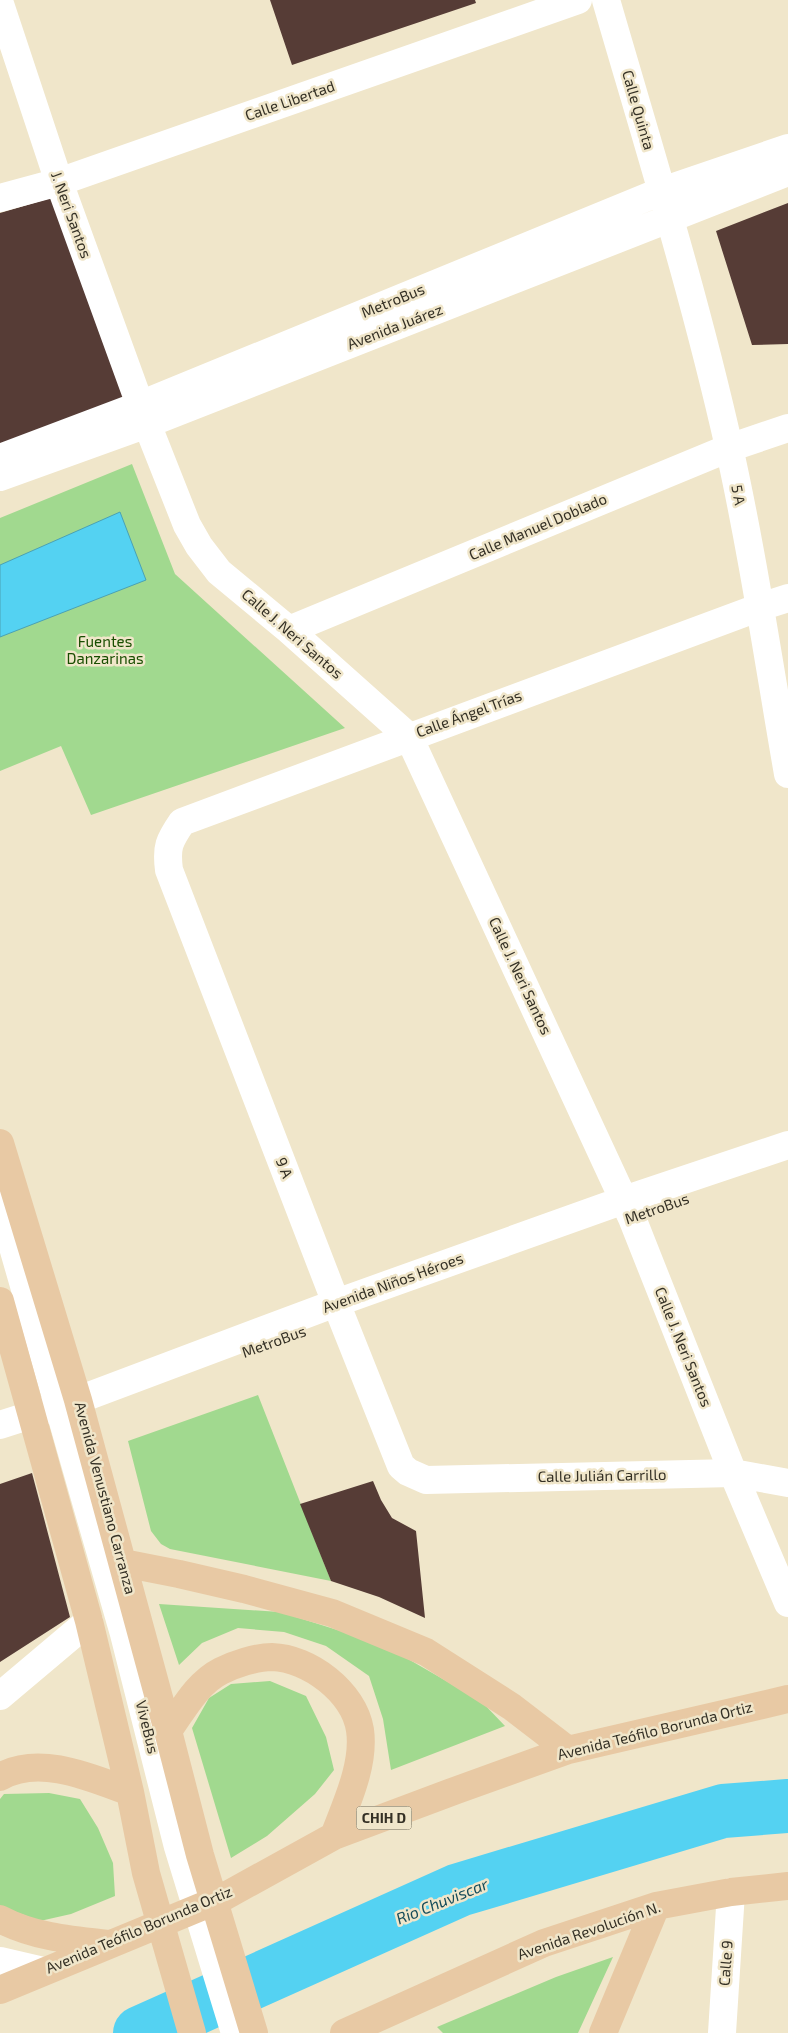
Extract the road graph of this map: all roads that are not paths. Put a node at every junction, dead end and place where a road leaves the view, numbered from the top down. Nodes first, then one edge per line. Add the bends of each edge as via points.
1 (578, 0) edge
2 (606, 0) edge
3 (0, 4) edge
4 (788, 148) edge
5 (788, 172) edge
6 (59, 182) junction
7 (662, 191) junction
8 (0, 198) edge
9 (671, 220) junction
10 (143, 414) junction
11 (788, 428) edge
12 (729, 448) junction
13 (0, 458) edge
14 (0, 478) edge
15 (788, 598) edge
16 (760, 607) junction
17 (289, 630) junction
18 (409, 737) junction
19 (788, 774) edge
20 (167, 850) joint
21 (0, 1143) edge
22 (788, 1145) edge
23 (788, 1164) edge
24 (0, 1202) edge
25 (628, 1209) junction
26 (0, 1301) edge
27 (339, 1310) junction
28 (62, 1410) junction
29 (0, 1425) edge
30 (733, 1473) junction
31 (416, 1477) joint
32 (788, 1483) edge
33 (123, 1563) junction
34 (788, 1603) edge
35 (89, 1620) junction
36 (0, 1696) edge
37 (788, 1699) edge
38 (168, 1731) junction
39 (568, 1750) junction
40 (0, 1777) edge
41 (130, 1792) junction
42 (334, 1836) junction
43 (189, 1851) junction
44 (788, 1886) edge
45 (731, 1892) junction
46 (656, 1906) junction
47 (0, 1919) edge
48 (113, 1944) junction
49 (0, 1961) edge
50 (43, 1971) junction
51 (0, 1990) edge
52 (192, 2033) edge
53 (235, 2033) edge
54 (254, 2033) edge
55 (344, 2033) edge
56 (603, 2033) edge
57 (722, 2033) edge

1 - 6 street, Calle Libertad
2 - 7 street, Calle Quinta
3 - 6 street, J. Neri Santos
4 - 7 street, MetroBus
5 - 9 street, Avenida Juárez
6 - 8 street, Calle Libertad
6 - 10 street, J. Neri Santos
7 - 9 street, Calle Quinta
7 - 10 street, MetroBus
9 - 10 street, Avenida Juárez
9 - 12 street, 5 A
10 - 13 street, MetroBus
10 - 14 street, Avenida Juárez
10 - 17 street, Calle J. Neri Santos via 187,525 199,546 219,572
11 - 12 street, Calle Manuel Doblado
12 - 16 street, 5 A
12 - 17 street, Calle Manuel Doblado
15 - 16 street, Calle Ángel Trías
16 - 18 street, Calle Ángel Trías
16 - 19 street, 5 A
17 - 18 street, Calle J. Neri Santos
18 - 20 street, Calle Ángel Trías via 182,822
18 - 25 street, Calle J. Neri Santos
20 - 27 street, 9 A via 169,870
21 - 28 main road, Avenida Venustiano Carranza
22 - 25 street, Avenida Niños Héroes
23 - 25 street, MetroBus
24 - 28 street
25 - 27 street, Avenida Niños Héroes
25 - 30 street, Calle J. Neri Santos
26 - 28 main road, Avenida Venustiano Carranza
27 - 28 street, Avenida Niños Héroes
27 - 31 street, 9 A via 401,1466
28 - 29 street, Avenida Niños Héroes
28 - 33 main road, Avenida Venustiano Carranza
28 - 35 main road, Avenida Venustiano Carranza
28 - 43 street, ViveBus
30 - 31 street, Calle Julián Carrillo via 426,1480
30 - 32 street, Calle Julián Carrillo
30 - 34 street, Calle J. Neri Santos
33 - 38 main road, Avenida Venustiano Carranza
33 - 39 main road via 244,1588 341,1616 426,1652 512,1707
35 - 36 street
35 - 41 main road, Avenida Venustiano Carranza
37 - 39 main road, Avenida Teófilo Borunda Ortiz / CHIH D
38 - 42 main road via 200,1687 219,1671 272,1657 298,1663 320,1674 336,1686 351,1706 360,1729 359,1759
38 - 43 main road, Avenida Venustiano Carranza
39 - 42 main road, Avenida Teófilo Borunda Ortiz / CHIH D
40 - 41 main road via 38,1766 73,1772
41 - 52 main road, Avenida Venustiano Carranza via 146,1873
42 - 48 main road, Avenida Teófilo Borunda Ortiz / CHIH D via 220,1899
43 - 53 street, ViveBus
43 - 54 main road, Avenida Venustiano Carranza
44 - 45 main road, Avenida Revolución N.
45 - 46 main road, Avenida Revolución N.
45 - 57 street, Calle 9
46 - 55 main road, Avenida Revolución N. via 544,1944
46 - 56 main road
47 - 48 main road via 16,1928 54,1938
48 - 50 main road, Avenida Teófilo Borunda Ortiz / CHIH D
49 - 50 street
50 - 51 main road, Avenida Teófilo Borunda Ortiz / CHIH D

